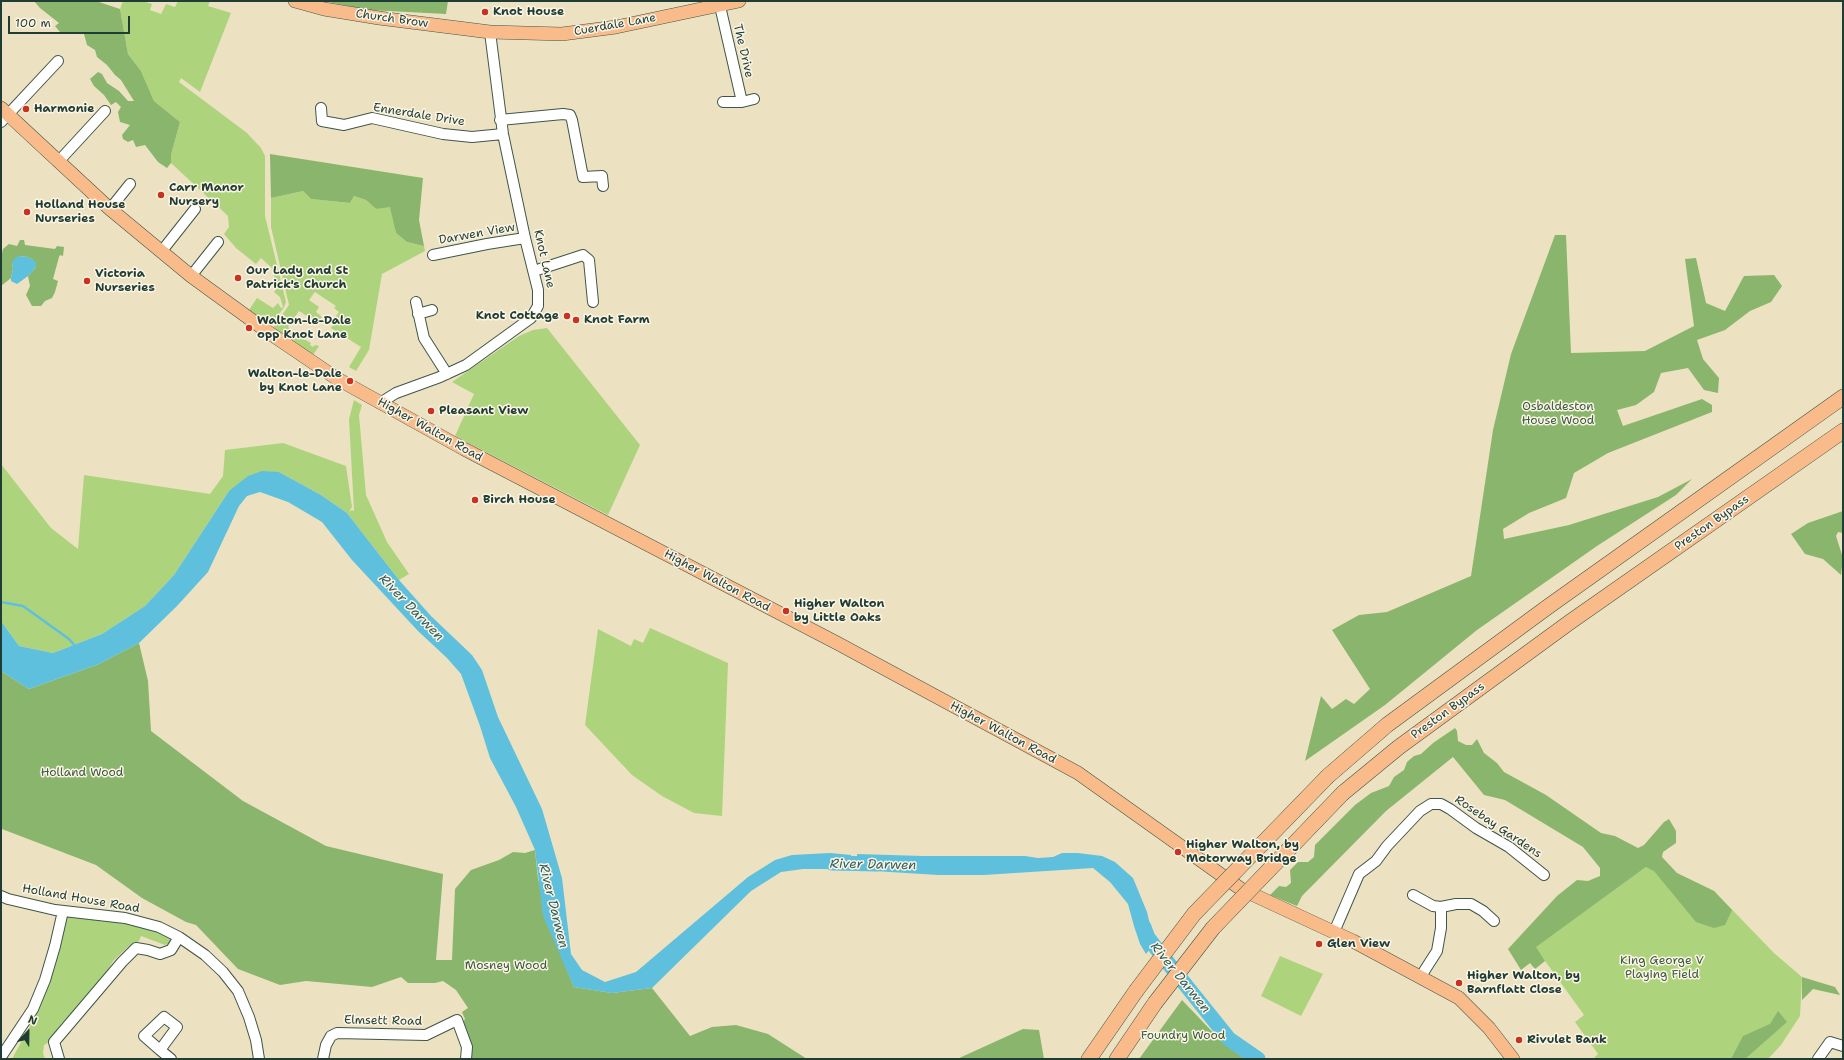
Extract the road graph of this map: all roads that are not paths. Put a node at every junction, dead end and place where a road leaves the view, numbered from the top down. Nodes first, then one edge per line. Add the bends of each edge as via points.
1 (295, 1) edge
2 (739, 1) edge
3 (720, 6) junction
4 (490, 32) junction
5 (58, 61) dead end
6 (754, 99) dead end
7 (723, 102) dead end
8 (742, 102) junction
9 (321, 108) dead end
10 (105, 111) dead end
11 (3, 115) edge
12 (500, 120) junction
13 (503, 134) junction
14 (58, 162) junction
15 (130, 184) dead end
16 (603, 186) dead end
17 (195, 208) dead end
18 (110, 209) junction
19 (525, 238) junction
20 (218, 242) dead end
21 (161, 252) junction
22 (433, 255) dead end
23 (534, 271) junction
24 (191, 276) junction
25 (416, 302) dead end
26 (594, 302) dead end
27 (432, 310) dead end
28 (418, 314) junction
29 (447, 374) junction
30 (1843, 397) edge
31 (380, 403) junction
32 (1843, 431) edge
33 (1544, 875) dead end
34 (1, 896) edge
35 (1413, 896) dead end
36 (1441, 907) junction
37 (63, 911) junction
38 (1494, 921) dead end
39 (1334, 932) junction
40 (179, 937) junction
41 (1421, 976) junction
42 (1116, 1020) junction
43 (1843, 1046) edge
44 (160, 1050) dead end
45 (1, 1058) edge
46 (59, 1059) edge
47 (171, 1059) edge
48 (259, 1059) edge
49 (323, 1059) edge
50 (466, 1059) edge
51 (1082, 1059) edge
52 (1089, 1059) edge
53 (1117, 1059) edge
54 (1513, 1059) edge
55 (1818, 1059) edge

1 - 4 main road, Church Brow via 324,9 379,18
2 - 3 main road, Cuerdale Lane
3 - 4 main road, Cuerdale Lane via 616,27 562,34
3 - 8 street, The Drive
4 - 12 street, Knot Lane
5 - 11 street
6 - 8 street
7 - 8 street
9 - 13 street, Ennerdale Drive via 322,121 344,126 372,118 443,134 472,137
10 - 14 street
11 - 14 main road, Higher Walton Road
12 - 13 street, Knot Lane
12 - 16 street via 570,115 583,177 602,176
13 - 19 street, Knot Lane
14 - 18 main road, Higher Walton Road
15 - 18 street
17 - 21 street
18 - 21 main road, Higher Walton Road
19 - 22 street, Darwen View
19 - 23 street, Knot Lane
20 - 24 street
21 - 24 main road, Higher Walton Road
23 - 26 street via 583,255 589,260
23 - 29 street, Knot Lane via 539,300 531,318 466,365
24 - 31 main road, Higher Walton Road via 336,378
25 - 28 street
27 - 28 street
28 - 29 street via 424,338
29 - 31 street, Knot Lane via 396,393
30 - 42 highway, Preston Bypass, bridge via 1549,606 1393,721 1328,776 1194,914
31 - 39 main road, Higher Walton Road via 1078,773 1241,890
32 - 53 highway, Preston Bypass, bridge via 1570,622 1399,747 1343,793 1213,928 1155,1003
33 - 39 street, Rosebay Gardens via 1509,847 1450,809 1441,804 1431,804 1420,811 1376,861 1359,874
34 - 37 street, Holland House Road
35 - 36 street
36 - 38 street via 1471,904
36 - 41 street via 1437,951
37 - 40 street, Holland House Road via 125,918 159,927
37 - 45 street via 51,960 33,1009
39 - 41 main road, Higher Walton Road
40 - 46 street via 171,950 160,954 136,948 122,962 54,1042
40 - 48 street, Holland House Road via 205,955 238,991 249,1017
41 - 54 main road, Higher Walton Road via 1459,998 1489,1028
42 - 51 highway
42 - 52 highway
43 - 55 street via 1830,1042
44 - 47 street
49 - 50 street, Elmsett Road via 326,1045 331,1036 337,1033 426,1035 456,1020 467,1048

